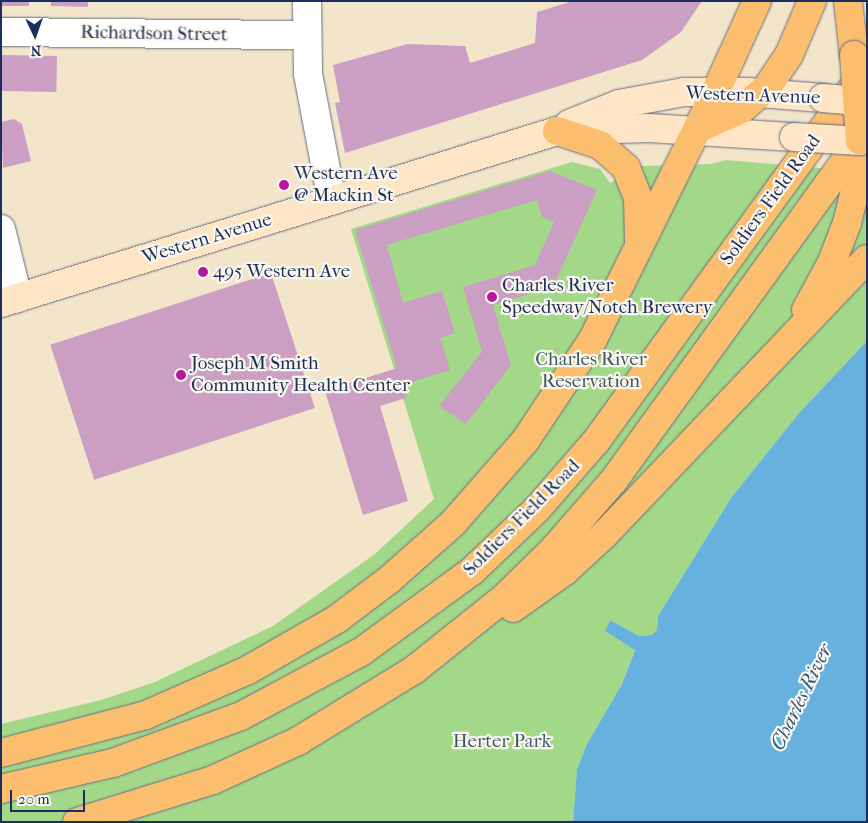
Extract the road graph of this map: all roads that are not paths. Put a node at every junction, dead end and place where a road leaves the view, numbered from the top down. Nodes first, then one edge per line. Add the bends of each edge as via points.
1 (307, 1) edge
2 (757, 1) edge
3 (812, 1) edge
4 (826, 1) edge
5 (848, 1) edge
6 (1, 32) edge
7 (306, 36) junction
8 (794, 45) junction
9 (860, 62) edge
10 (716, 91) junction
11 (762, 93) junction
12 (863, 101) edge
13 (697, 130) junction
14 (556, 131) junction
15 (865, 138) edge
16 (332, 201) junction
17 (1, 229) edge
18 (638, 250) junction
19 (867, 259) edge
20 (10, 301) edge
21 (761, 368) junction
22 (451, 644) junction
23 (1, 752) edge
24 (1, 789) edge
25 (77, 822) edge

1 - 7 street
2 - 10 main road
3 - 8 main road
4 - 8 main road
5 - 9 main road
6 - 7 street, Richardson Street
7 - 16 street via 310,87
8 - 11 main road
9 - 12 main road, bridge
9 - 24 main road, Soldiers Field Road via 589,450 537,509 472,571 361,652 241,716 130,758
10 - 11 main road, Western Avenue
10 - 13 main road
10 - 14 main road, Western Avenue via 635,100 588,115
11 - 12 main road, Western Avenue, bridge
11 - 13 main road via 719,122
12 - 15 main road, bridge
13 - 14 main road, Western Avenue via 613,128
13 - 15 main road, Western Avenue, bridge
13 - 18 main road
14 - 16 main road, Western Avenue
14 - 18 main road via 600,146 626,168 639,206
15 - 21 main road via 847,223 825,277 800,319
15 - 22 main road, Soldiers Field Road via 614,480 538,566
16 - 20 main road, Western Avenue
17 - 20 street
18 - 23 main road via 572,374 520,448 453,523 370,595 282,652 190,698 120,723
19 - 21 main road
21 - 22 main road via 585,553 530,598
22 - 25 main road, Soldiers Field Road via 338,719 255,762 169,796

